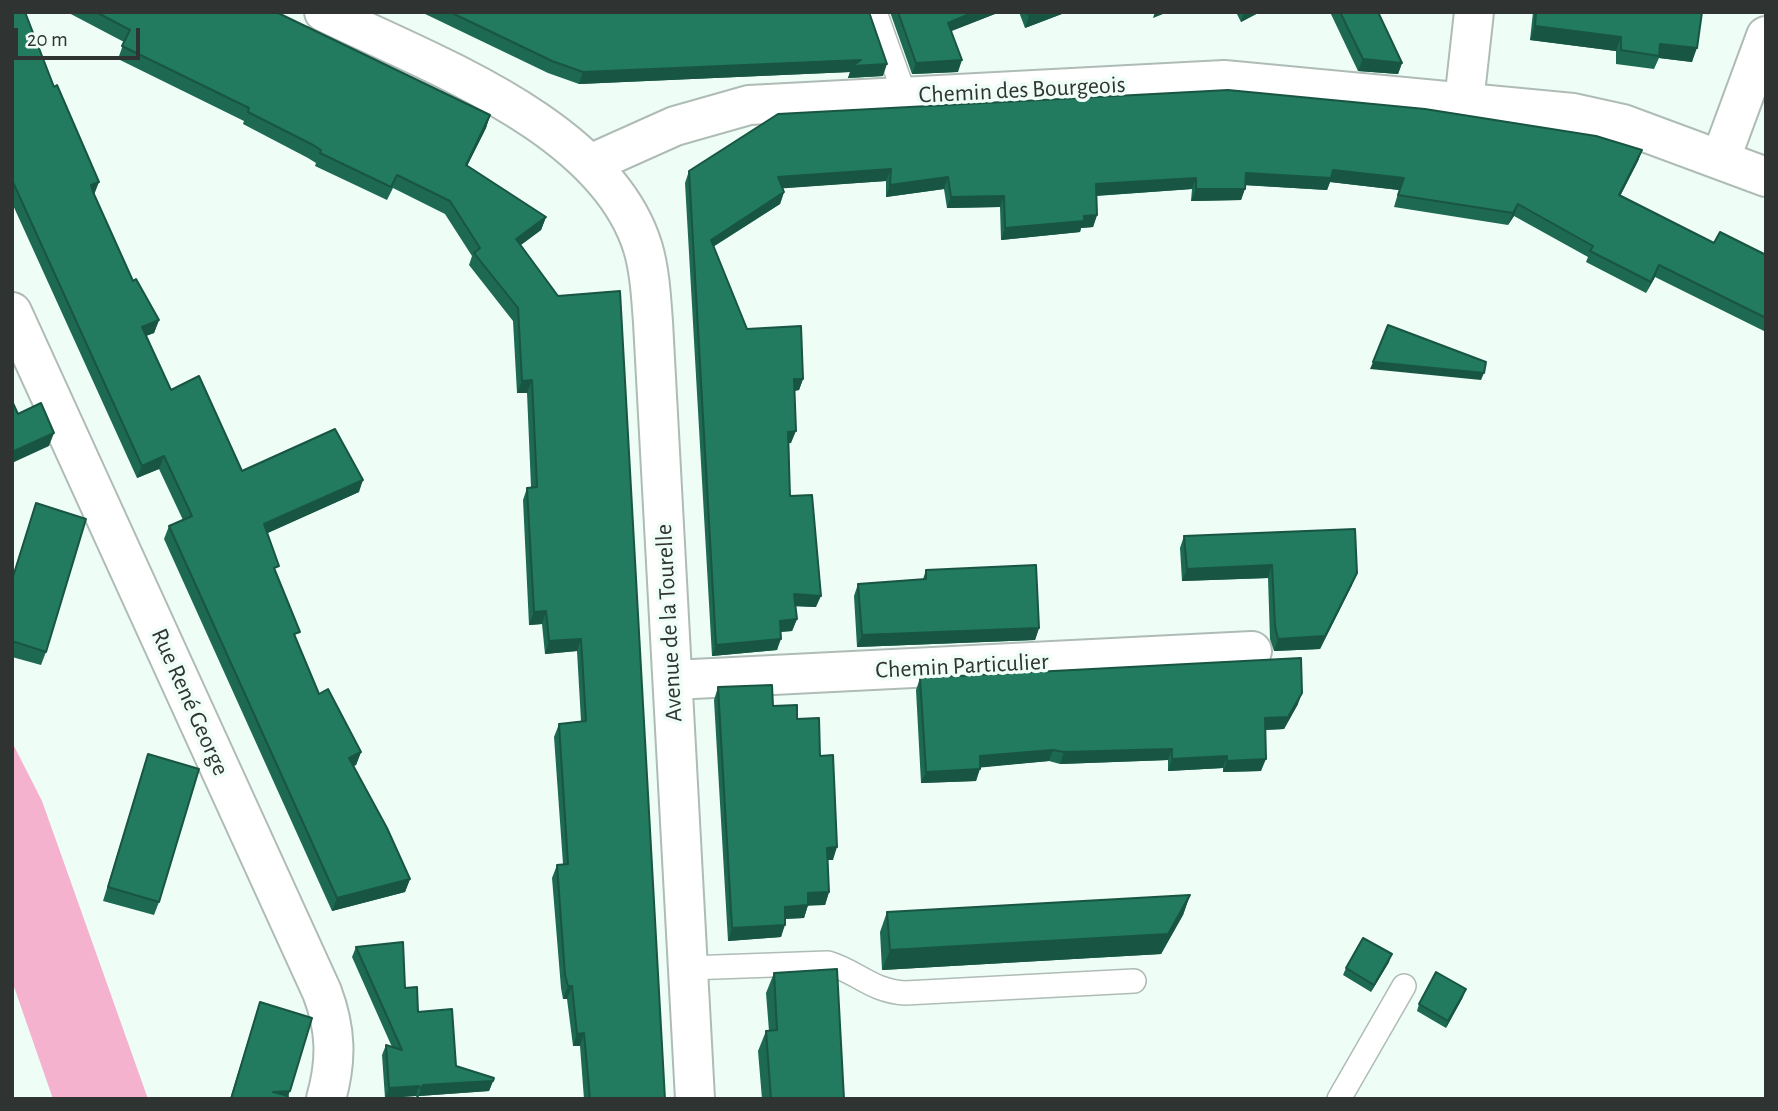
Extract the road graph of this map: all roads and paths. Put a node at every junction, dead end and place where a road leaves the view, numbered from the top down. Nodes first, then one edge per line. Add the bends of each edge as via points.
1 (324, 12) edge
2 (875, 12) edge
3 (1474, 12) edge
4 (1766, 36) edge
5 (905, 96) junction
6 (1464, 102) junction
7 (1721, 158) junction
8 (590, 164) junction
9 (1766, 177) edge
10 (12, 312) edge
11 (1252, 651) dead end
12 (673, 680) junction
13 (688, 968) junction
14 (1134, 981) dead end
15 (1404, 986) dead end
16 (326, 1099) edge
17 (695, 1099) edge
18 (1339, 1099) edge

1 - 8 street, Avenue de la Tourelle via 494,95 545,126
2 - 5 lane
3 - 6 street
4 - 7 street
5 - 6 street, Chemin des Bourgeois via 1224,80
5 - 8 street, Chemin des Bourgeois via 726,110
6 - 7 street, Chemin des Bourgeois via 1599,118
7 - 9 street, Chemin des Bourgeois
8 - 12 street, Avenue de la Tourelle via 632,223 647,263
10 - 16 street, Rue René George via 321,992 334,1029 335,1050
11 - 12 street, Chemin Particulier
12 - 13 street, Avenue de la Tourelle
13 - 14 lane via 828,963 870,986 905,993
13 - 17 street, Avenue de la Tourelle
15 - 18 lane

